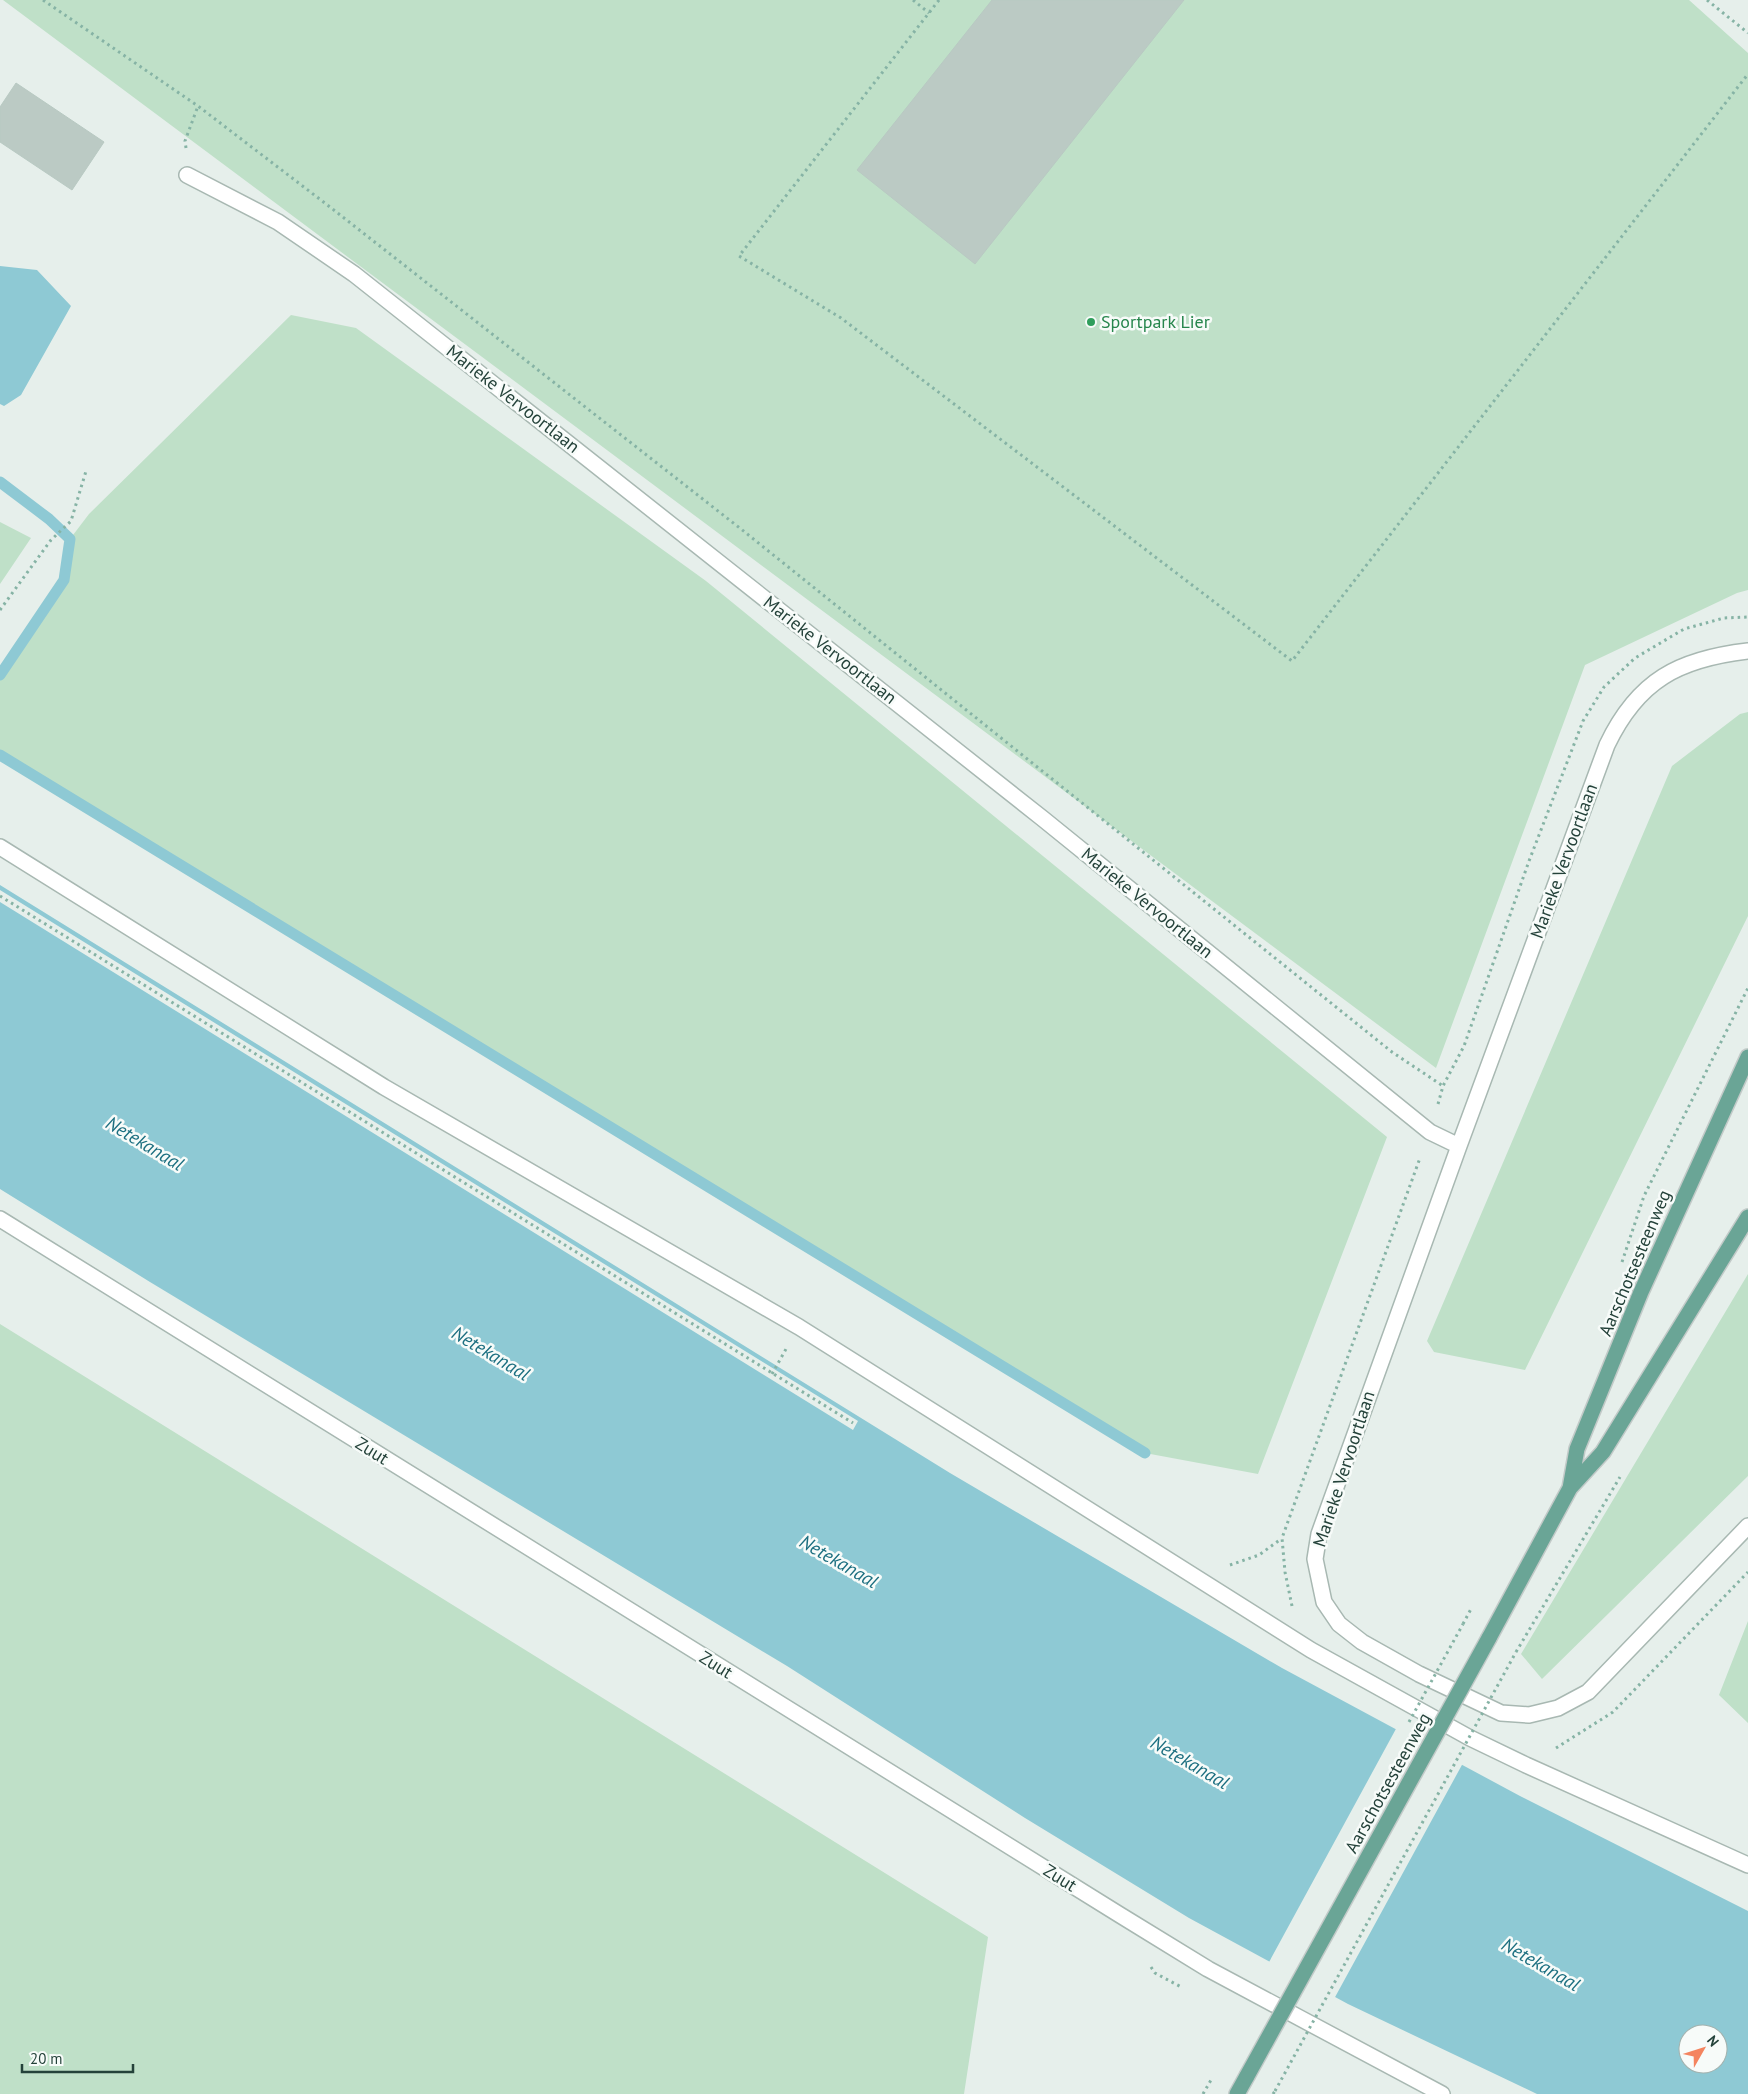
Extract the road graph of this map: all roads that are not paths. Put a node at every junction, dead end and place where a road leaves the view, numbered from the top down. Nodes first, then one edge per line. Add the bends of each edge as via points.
1 (187, 175) road end
2 (1748, 651) edge
3 (0, 847) edge
4 (1748, 1057) edge
5 (1459, 1146) junction
6 (1748, 1217) edge
7 (0, 1219) edge
8 (1570, 1488) junction
9 (1748, 1526) edge
10 (1748, 1866) edge
11 (1238, 2094) edge
12 (1442, 2094) edge

1 - 5 street, Marieke Vervoortlaan via 278,222 354,274 1042,818 1430,1132
2 - 5 street, Marieke Vervoortlaan via 1720,654 1675,668 1636,699 1619,721 1607,745
3 - 10 street via 384,1087 799,1328 1311,1650 1470,1738
4 - 8 main road, Aarschotsesteenweg via 1641,1292 1577,1449
5 - 9 street, Marieke Vervoortlaan via 1319,1534 1315,1559 1324,1602 1339,1624 1362,1642 1411,1669 1501,1713 1529,1715 1558,1708 1588,1692
6 - 8 main road, Aarschotsesteenweg via 1603,1452
7 - 12 street, Zuut via 1128,1920 1231,1981
8 - 11 main road, Aarschotsesteenweg, bridge

